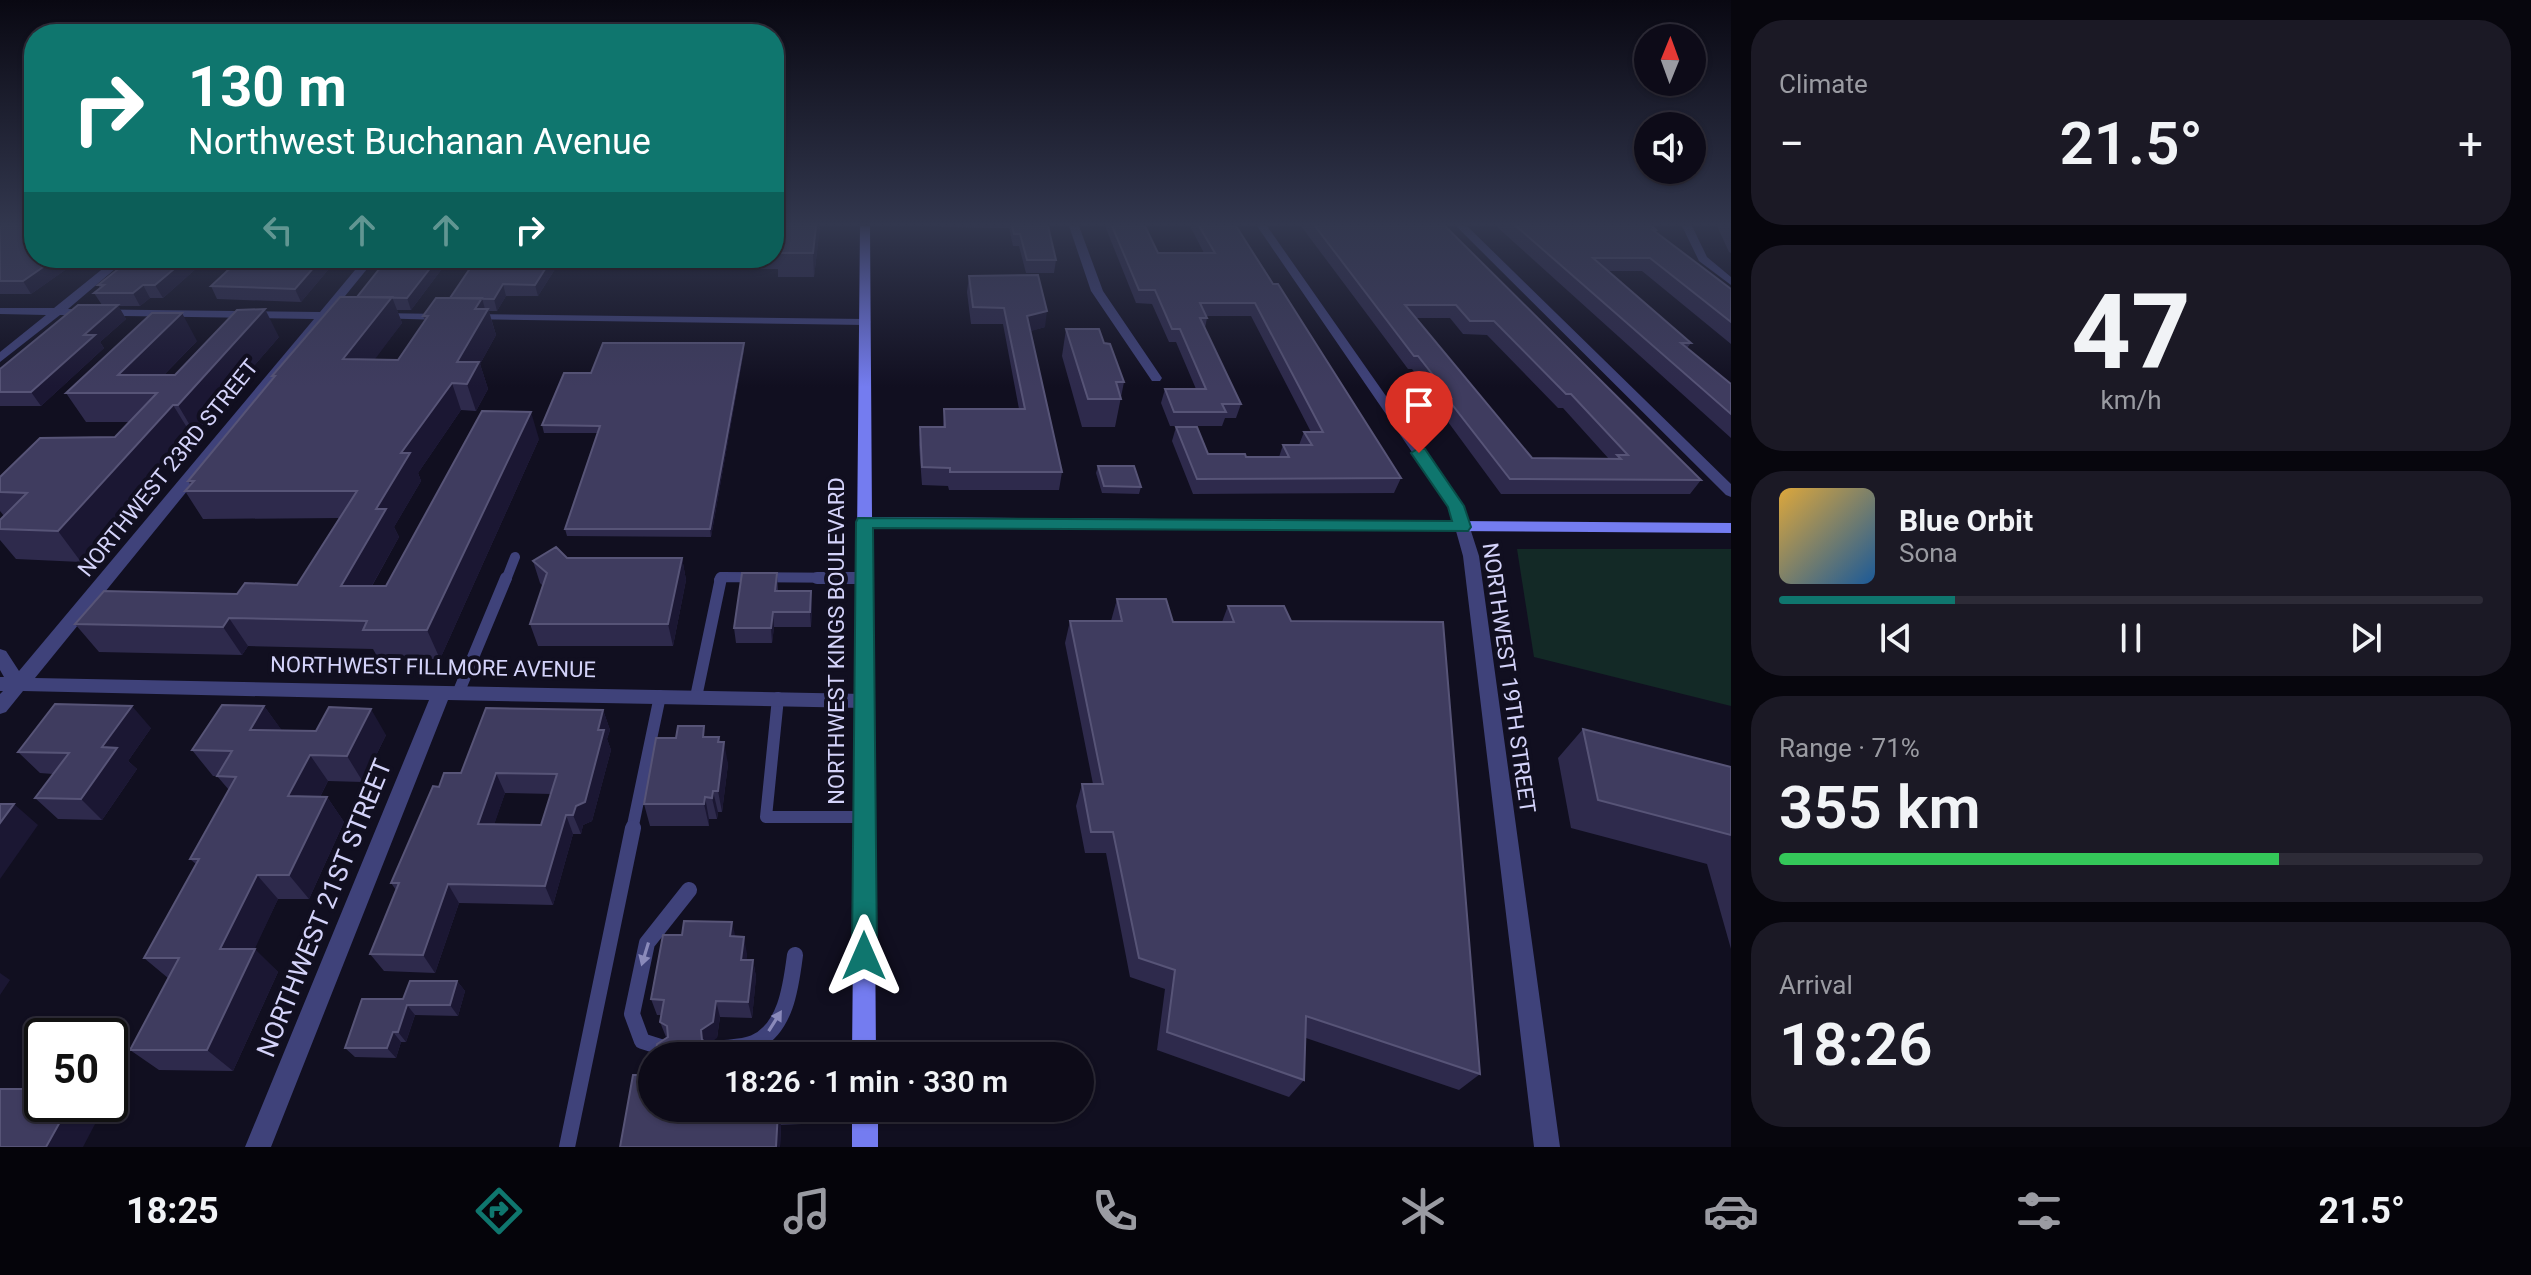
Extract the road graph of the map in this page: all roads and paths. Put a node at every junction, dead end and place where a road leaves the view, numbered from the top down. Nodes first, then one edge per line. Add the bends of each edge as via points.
1 (97, 280) edge
2 (354, 280) edge
3 (865, 280) edge
4 (1093, 280) edge
5 (1299, 280) edge
6 (1515, 280) edge
7 (0, 311) edge
8 (58, 312) junction
9 (324, 316) junction
10 (356, 316) edge
11 (370, 316) edge
12 (865, 322) junction
13 (0, 358) edge
14 (1156, 378) dead end
15 (1731, 492) edge
16 (864, 522) junction
17 (1462, 527) junction
18 (1731, 528) edge
19 (515, 557) dead end
20 (864, 578) junction
21 (0, 656) edge
22 (9, 684) edge
23 (451, 691) junction
24 (660, 696) junction
25 (696, 697) junction
26 (778, 698) junction
27 (864, 701) junction
28 (0, 707) edge
29 (864, 817) junction
30 (689, 890) dead end
31 (795, 955) dead end
32 (645, 1042) edge
33 (756, 1042) edge
34 (864, 1042) edge
35 (865, 1122) edge
36 (258, 1147) edge
37 (567, 1147) edge
38 (865, 1147) edge
39 (1547, 1147) edge

1 - 8 street
2 - 9 street, NORTHWEST 23RD STREET
3 - 12 main road, NORTHWEST KINGS BOULEVARD
4 - 14 street
5 - 17 street, NORTHWEST 19TH STREET via 1456,506
6 - 15 street
7 - 8 street
8 - 9 street
8 - 13 street
9 - 10 street
9 - 22 street, NORTHWEST 23RD STREET
11 - 12 street
12 - 16 main road, NORTHWEST KINGS BOULEVARD
16 - 17 main road
16 - 20 main road, NORTHWEST KINGS BOULEVARD
17 - 18 main road
17 - 39 street, NORTHWEST 19TH STREET via 1471,556
19 - 23 lane
20 - 25 lane via 722,577
20 - 27 main road, NORTHWEST KINGS BOULEVARD
21 - 22 street
22 - 23 street, NORTHWEST FILLMORE AVENUE
22 - 28 street, NORTHWEST 23RD STREET
23 - 24 street, NORTHWEST FILLMORE AVENUE
23 - 36 street, NORTHWEST 21ST STREET
24 - 25 street, NORTHWEST FILLMORE AVENUE
24 - 37 lane
25 - 26 street, NORTHWEST FILLMORE AVENUE
26 - 27 street, NORTHWEST FILLMORE AVENUE
26 - 29 lane via 766,817
27 - 29 main road, NORTHWEST KINGS BOULEVARD
29 - 34 main road, NORTHWEST KINGS BOULEVARD
30 -> 32 lane via 647,943 632,1014
33 -> 31 lane via 766,1035 792,987
35 - 38 main road

